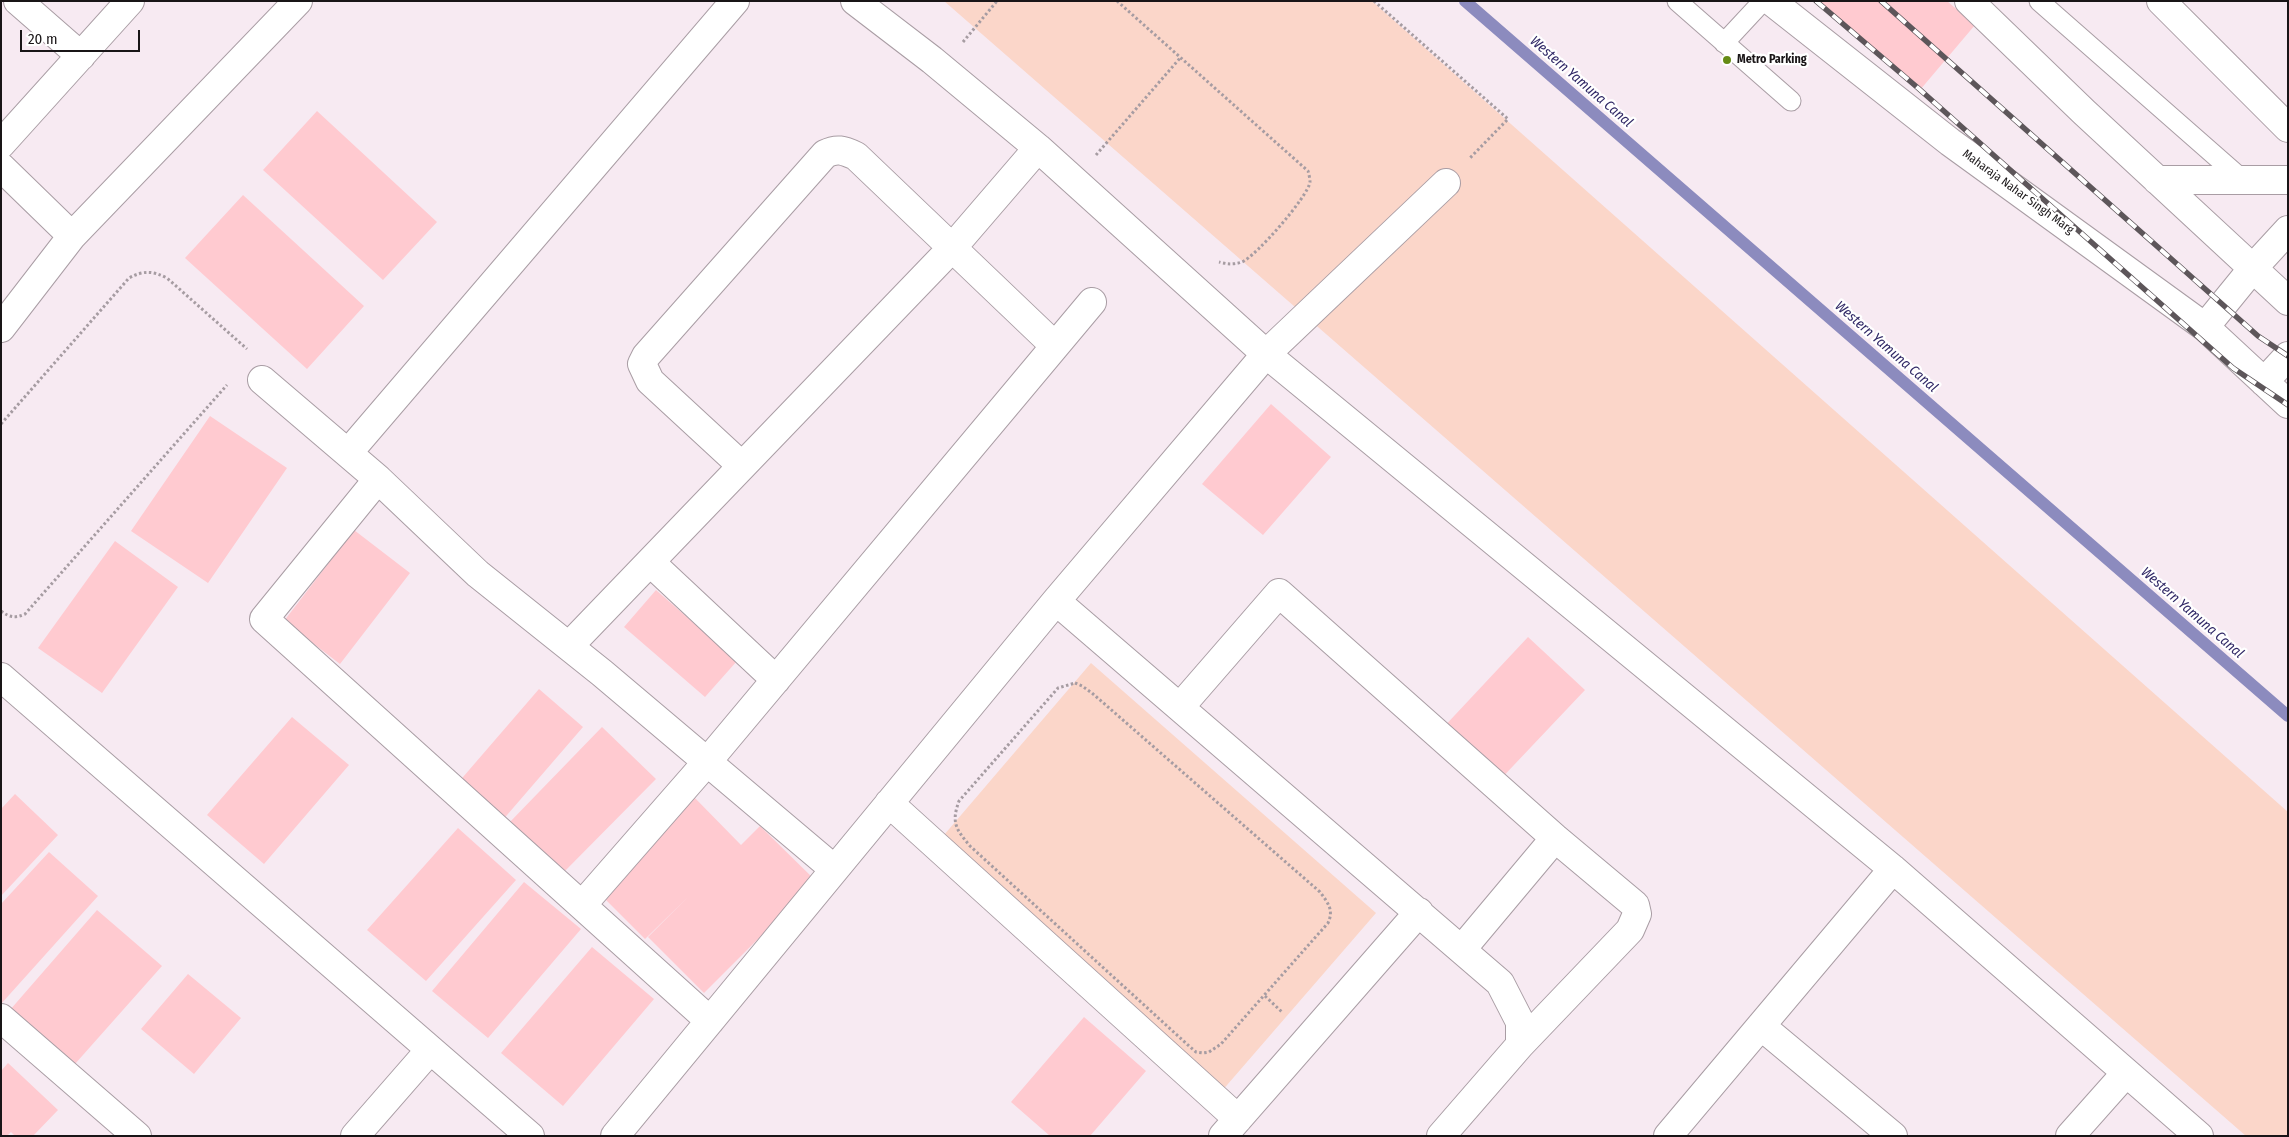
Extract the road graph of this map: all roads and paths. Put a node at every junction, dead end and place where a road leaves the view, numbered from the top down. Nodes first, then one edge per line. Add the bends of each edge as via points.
1 (18, 1) edge
2 (130, 1) edge
3 (298, 1) edge
4 (735, 1) edge
5 (854, 1) edge
6 (997, 1) edge
7 (1117, 1) edge
8 (1374, 1) edge
9 (1677, 1) edge
10 (1763, 1) edge
11 (1771, 1) edge
12 (1969, 1) edge
13 (2039, 1) edge
14 (2161, 1) edge
15 (1724, 43) junction
16 (958, 48) dead end
17 (81, 56) junction
18 (1181, 57) junction
19 (1791, 101) dead end
20 (2288, 128) edge
21 (1, 144) edge
22 (1038, 148) junction
23 (1092, 158) dead end
24 (1, 167) edge
25 (2157, 180) junction
26 (2288, 180) edge
27 (2244, 181) junction
28 (1446, 183) joint
29 (2288, 230) edge
30 (72, 236) junction
31 (952, 248) junction
32 (1212, 260) dead end
33 (2252, 268) junction
34 (2288, 301) edge
35 (1092, 302) dead end
36 (2205, 327) junction
37 (1, 328) edge
38 (1055, 346) junction
39 (253, 354) dead end
40 (1266, 354) junction
41 (2288, 356) edge
42 (232, 380) dead end
43 (262, 380) dead end
44 (2264, 382) junction
45 (2288, 404) edge
46 (1, 424) edge
47 (348, 453) junction
48 (742, 466) junction
49 (378, 479) junction
50 (650, 562) junction
51 (1056, 601) junction
52 (1, 612) edge
53 (569, 646) junction
54 (1, 677) edge
55 (776, 680) junction
56 (1180, 707) junction
57 (707, 762) junction
58 (889, 803) junction
59 (1555, 838) junction
60 (834, 869) junction
61 (1893, 869) junction
62 (582, 905) junction
63 (1419, 912) junction
64 (1060, 931) dead end
65 (1462, 949) junction
66 (1265, 996) dead end
67 (1, 1018) edge
68 (710, 1020) junction
69 (1761, 1026) junction
70 (1520, 1045) junction
71 (430, 1050) junction
72 (2126, 1072) junction
73 (1231, 1128) edge
74 (128, 1133) edge
75 (355, 1136) edge
76 (530, 1136) edge
77 (615, 1136) edge
78 (1441, 1136) edge
79 (1668, 1136) edge
80 (1893, 1136) edge
81 (2070, 1136) edge
82 (2199, 1136) edge

1 - 17 street
2 - 17 street
3 - 30 street
4 - 47 street
5 - 22 street via 932,60
6 - 16 path
7 - 18 path
8 - 28 path via 1508,119
9 - 15 lane
10 - 15 lane
11 - 36 street, Maharaja Nahar Singh Marg via 1950,142
12 - 25 street
13 - 27 lane
14 - 20 street
15 - 19 lane
17 - 21 street
18 - 23 path
18 - 32 path via 1308,171 1310,183 1302,199 1244,262 1230,264
22 - 31 street
22 - 40 street
24 - 30 street
25 - 27 street
25 - 33 street
26 - 27 street
28 - 40 street
29 - 33 street
30 - 37 street
31 - 38 street
31 - 48 street
31 - 48 street via 856,156 835,149 825,154 642,364 650,381
33 - 34 street
33 - 36 street
35 - 38 street
36 - 44 street, Maharaja Nahar Singh Marg
38 - 55 street
39 - 46 path via 167,278 153,271 140,272 129,278
40 - 51 street
40 - 61 street
41 - 44 street
42 - 52 path via 25,614 17,618
43 - 47 street
44 - 45 street, Maharaja Nahar Singh Marg
47 - 49 street
48 - 50 street
49 - 53 street via 478,574
49 - 62 street via 264,619
50 - 53 street
50 - 55 street
51 - 56 street
51 - 58 street
53 - 57 street
54 - 71 street
55 - 57 street
56 - 59 street via 1279,593
56 - 63 street
57 - 60 street
57 - 62 street
58 - 60 street
58 - 73 street
59 - 65 street
59 - 70 street via 1635,905 1638,914 1630,930
60 - 68 street
61 - 69 street
61 - 72 street
62 - 68 street
63 - 65 street
63 - 73 street
64 - 66 path via 970,846 956,828 954,816 959,801 1058,688 1075,683 1114,713 1327,901 1331,916 1328,924
65 - 70 street via 1500,983 1520,1022
67 - 74 street
68 - 77 street
69 - 79 street
69 - 80 street
70 - 78 street
71 - 75 street
71 - 76 street
72 - 81 street
72 - 82 street

